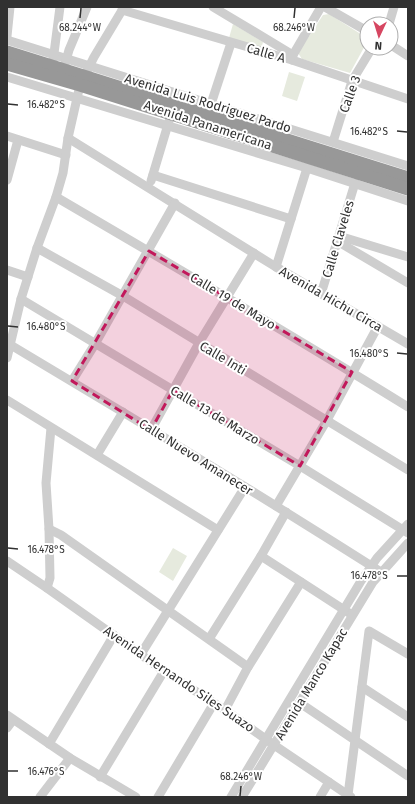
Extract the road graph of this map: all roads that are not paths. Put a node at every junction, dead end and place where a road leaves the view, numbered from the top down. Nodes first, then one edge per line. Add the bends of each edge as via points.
1 (10, 7) edge
2 (60, 7) edge
3 (87, 7) edge
4 (213, 7) edge
5 (321, 7) edge
6 (325, 7) edge
7 (123, 9) edge
8 (359, 26) edge
9 (7, 36) edge
10 (7, 40) edge
11 (231, 43) junction
12 (399, 50) edge
13 (7, 52) edge
14 (367, 56) edge
15 (408, 56) edge
16 (292, 57) junction
17 (7, 64) edge
18 (57, 65) junction
19 (84, 75) junction
20 (7, 77) edge
21 (352, 81) junction
22 (44, 89) junction
23 (76, 98) junction
24 (408, 98) edge
25 (211, 104) junction
26 (169, 120) junction
27 (7, 136) edge
28 (68, 138) junction
29 (18, 140) junction
30 (333, 142) junction
31 (66, 155) junction
32 (408, 166) edge
33 (307, 168) junction
34 (153, 176) junction
35 (408, 178) edge
36 (7, 180) edge
37 (355, 184) junction
38 (148, 187) junction
39 (408, 189) edge
40 (56, 197) junction
41 (408, 202) edge
42 (175, 203) junction
43 (291, 219) junction
44 (338, 238) junction
45 (37, 248) junction
46 (149, 251) junction
47 (254, 252) junction
48 (408, 257) edge
49 (276, 267) junction
50 (7, 270) edge
51 (28, 277) junction
52 (408, 283) edge
53 (321, 294) junction
54 (123, 296) junction
55 (226, 298) junction
56 (21, 299) junction
57 (10, 323) edge
58 (378, 326) junction
59 (199, 343) junction
60 (9, 344) junction
61 (95, 344) junction
62 (408, 344) edge
63 (7, 358) edge
64 (352, 372) junction
65 (72, 381) junction
66 (173, 390) junction
67 (7, 400) edge
68 (408, 407) edge
69 (123, 412) junction
70 (327, 420) junction
71 (51, 428) junction
72 (151, 430) junction
73 (97, 455) junction
74 (300, 466) junction
75 (408, 470) edge
76 (245, 487) junction
77 (276, 506) junction
78 (286, 512) junction
79 (49, 529) junction
80 (406, 529) edge
81 (218, 530) junction
82 (408, 542) edge
83 (261, 556) junction
84 (7, 561) edge
85 (371, 566) junction
86 (380, 572) junction
87 (301, 582) junction
88 (47, 588) junction
89 (344, 610) junction
90 (168, 611) junction
91 (352, 616) junction
92 (114, 635) junction
93 (209, 639) junction
94 (141, 654) junction
95 (408, 654) edge
96 (248, 667) junction
97 (164, 671) junction
98 (362, 687) junction
99 (214, 703) junction
100 (300, 703) junction
101 (225, 710) junction
102 (10, 717) edge
103 (408, 717) edge
104 (7, 728) edge
105 (266, 739) junction
106 (355, 741) junction
107 (49, 744) junction
108 (274, 745) junction
109 (70, 758) junction
110 (100, 776) junction
111 (408, 776) edge
112 (329, 782) junction
113 (350, 796) edge
114 (40, 797) edge
115 (136, 797) edge
116 (158, 797) edge
117 (231, 797) edge
118 (242, 797) edge
119 (320, 797) edge

1 - 9 street
2 - 18 street
3 - 18 street
4 - 16 street
5 - 16 street
6 - 8 street
7 - 11 street, Calle A
7 - 19 street
10 - 18 street
11 - 16 street, Calle A
11 - 25 street
12 - 15 street
13 - 18 highway, Avenida Panamericana
14 - 21 street, Calle 3
16 - 21 street, Calle A
17 - 18 highway, Avenida Panamericana
18 - 19 highway, Avenida Panamericana
18 - 22 street
19 - 23 street
19 - 25 street, Avenida Luis Rodriguez Pardo
19 - 26 highway, Avenida Panamericana
19 - 35 highway, Avenida Panamericana
20 - 22 street, Avenida Panamericana
21 - 24 street, Calle A
21 - 30 street, Calle 3
22 - 23 street, Avenida Panamericana
23 - 26 street, Avenida Panamericana
23 - 28 street
25 - 30 street, Avenida Luis Rodriguez Pardo
26 - 33 street, Avenida Panamericana
26 - 34 street
26 - 39 highway, Avenida Panamericana
27 - 29 street
28 - 31 street
28 - 38 street, Avenida Hichu Circa
29 - 31 street
29 - 36 street
30 - 32 street, Avenida Luis Rodriguez Pardo
31 - 40 street
33 - 37 street, Avenida Panamericana
33 - 43 street
34 - 38 street
34 - 43 street
37 - 41 street, Avenida Panamericana
37 - 44 street, Calle Claveles
38 - 42 street, Avenida Hichu Circa
40 - 45 street
40 - 46 street, Calle 19 de Mayo
42 - 46 street
42 - 47 street, Avenida Hichu Circa
43 - 49 street
44 - 48 street
44 - 52 street
44 - 53 street, Calle Claveles
45 - 51 street
45 - 54 street, Calle Inti
46 - 54 street
46 - 55 street, Calle 19 de Mayo
47 - 49 street, Avenida Hichu Circa
47 - 55 street
49 - 53 street, Avenida Hichu Circa
50 - 51 street
51 - 56 street
53 - 58 street, Avenida Hichu Circa
54 - 59 street, Calle Inti
54 - 61 street
55 - 59 street
55 - 64 street, Calle 19 de Mayo
56 - 57 street
56 - 61 street, Calle 13 de Marzo
57 - 60 street
58 - 62 street, Avenida Hichu Circa
58 - 64 street
59 - 66 street
59 - 70 street, Calle Inti
60 - 63 street
60 - 65 street, Calle Nuevo Amanecer
61 - 65 street
61 - 66 street, Calle 13 de Marzo
64 - 68 street, Calle 19 de Mayo
64 - 70 street
65 - 69 street, Calle Nuevo Amanecer
66 - 72 street
66 - 74 street, Calle 13 de Marzo
67 - 71 street
69 - 72 street, Calle Nuevo Amanecer
69 - 73 street
70 - 74 street
70 - 75 street, Calle Inti
71 - 73 street
71 - 79 street via 46,483
72 - 76 street, Calle Nuevo Amanecer
73 - 81 street
74 - 77 street
74 - 80 street, Calle 13 de Marzo
76 - 77 street, Calle Nuevo Amanecer
76 - 81 street
77 - 78 street, Calle Nuevo Amanecer
78 - 83 street
78 - 85 street, Calle Nuevo Amanecer
79 - 88 street via 50,578
79 - 90 street
80 - 85 street
81 - 90 street
82 - 86 street, Avenida Manco Kapac
83 - 87 street
83 - 93 street
84 - 88 street, Avenida Hernando Siles Suazo
85 - 86 street, Calle Nuevo Amanecer
85 - 89 street
86 - 91 street, Avenida Manco Kapac
87 - 89 street
87 - 96 street
88 - 92 street, Avenida Hernando Siles Suazo
89 - 91 street
89 - 105 street
90 - 93 street
90 - 94 street
91 - 100 street, Avenida Manco Kapac
92 - 94 street, Avenida Hernando Siles Suazo
92 - 107 street
93 - 96 street
94 - 97 street, Avenida Hernando Siles Suazo
95 - 98 street via 369,631
96 - 101 street
97 - 99 street, Avenida Hernando Siles Suazo
97 - 110 street
98 - 103 street
98 - 106 street
99 - 101 street, Avenida Hernando Siles Suazo
99 - 116 street
100 - 106 street
100 - 108 street, Avenida Manco Kapac
101 - 105 street, Avenida Hernando Siles Suazo
102 - 104 street
102 - 107 street
105 - 108 street, Avenida Hernando Siles Suazo
105 - 117 street
106 - 111 street
106 - 113 street
107 - 109 street
108 - 112 street, Avenida Hernando Siles Suazo
108 - 118 street, Avenida Manco Kapac
109 - 110 street
109 - 114 street
110 - 115 street
112 - 113 street, Avenida Hernando Siles Suazo
112 - 119 street

